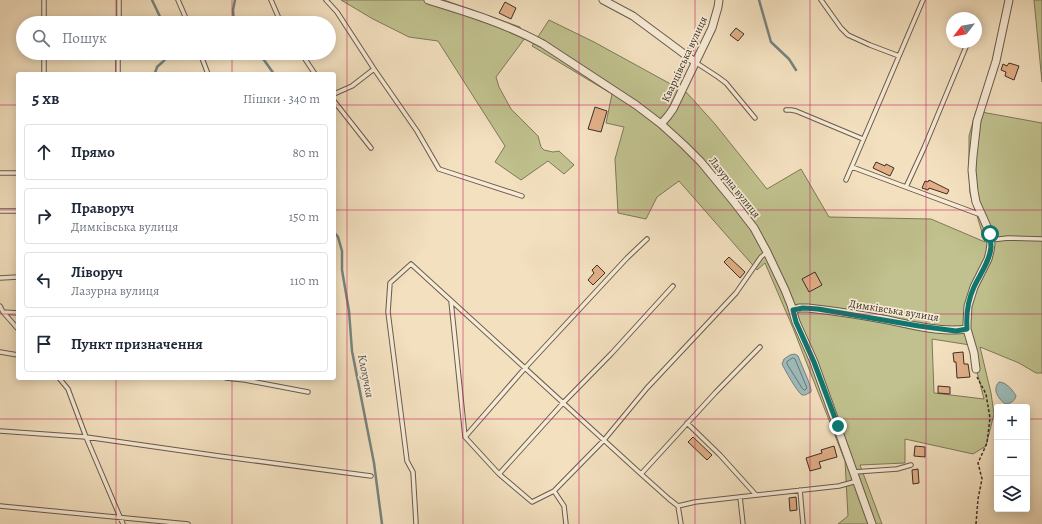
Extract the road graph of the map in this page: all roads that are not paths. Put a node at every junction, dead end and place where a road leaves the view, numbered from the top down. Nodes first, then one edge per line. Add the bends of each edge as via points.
1 (44, 0) edge
2 (119, 0) edge
3 (178, 0) edge
4 (272, 0) edge
5 (326, 0) edge
6 (428, 0) edge
7 (603, 0) edge
8 (719, 0) edge
9 (821, 0) edge
10 (922, 0) edge
11 (1009, 0) edge
12 (44, 16) edge
13 (119, 16) edge
14 (185, 16) edge
15 (278, 16) edge
16 (966, 48) edge
17 (899, 56) junction
18 (44, 60) edge
19 (118, 60) edge
20 (203, 60) edge
21 (306, 60) edge
22 (696, 62) junction
23 (374, 69) junction
24 (44, 72) edge
25 (118, 72) edge
26 (207, 72) edge
27 (314, 72) edge
28 (336, 93) edge
29 (336, 104) edge
30 (786, 110) dead end
31 (755, 118) dead end
32 (661, 124) junction
33 (864, 140) junction
34 (371, 148) dead end
35 (852, 167) junction
36 (0, 173) edge
37 (16, 173) edge
38 (846, 180) dead end
39 (906, 187) junction
40 (522, 196) dead end
41 (0, 211) edge
42 (16, 211) edge
43 (982, 215) junction
44 (647, 239) dead end
45 (1042, 239) edge
46 (991, 240) junction
47 (767, 252) junction
48 (16, 277) edge
49 (0, 278) edge
50 (673, 286) dead end
51 (451, 301) junction
52 (0, 306) edge
53 (793, 310) junction
54 (3, 312) junction
55 (16, 313) edge
56 (16, 327) edge
57 (967, 329) junction
58 (760, 347) dead end
59 (0, 352) edge
60 (16, 355) edge
61 (525, 368) junction
62 (976, 369) road end
63 (61, 380) edge
64 (245, 380) edge
65 (308, 392) dead end
66 (563, 403) junction
67 (687, 423) junction
68 (0, 431) edge
69 (86, 437) junction
70 (465, 437) junction
71 (604, 440) junction
72 (911, 465) dead end
73 (854, 472) junction
74 (499, 474) junction
75 (641, 474) junction
76 (370, 476) dead end
77 (857, 481) junction
78 (800, 490) junction
79 (554, 491) junction
80 (756, 495) junction
81 (740, 497) junction
82 (0, 506) edge
83 (678, 506) junction
84 (121, 518) junction
85 (416, 523) edge
86 (123, 524) edge
87 (188, 524) edge
88 (566, 524) edge
89 (681, 524) edge
90 (743, 524) edge
91 (803, 524) edge
92 (872, 524) edge

1 - 12 lane
2 - 13 lane
3 - 14 lane
4 - 15 lane
5 - 23 lane via 337,12
6 - 32 street, Лазурна вулиця via 500,24 535,40
7 - 22 street via 633,16
8 - 22 street, Кварцівська вулиця via 712,28
9 - 17 lane via 848,35
10 - 17 lane
11 - 43 street via 996,61 977,121 972,183
16 - 39 lane
17 - 33 lane
18 - 24 lane
19 - 25 lane
20 - 26 lane
21 - 27 lane
22 - 31 lane via 726,84
22 - 32 street, Кварцівська вулиця via 673,109
23 - 28 lane via 352,86
23 - 40 lane via 440,169
29 - 34 lane
30 - 33 lane via 796,111
32 - 47 street, Лазурна вулиця via 709,172 744,215
33 - 35 lane
35 - 38 lane
35 - 39 lane
36 - 37 lane
39 - 43 lane
41 - 42 lane
43 - 46 street
44 - 61 lane
45 - 46 lane
46 - 57 street via 988,259 970,298
47 - 53 street, Лазурна вулиця
47 - 71 lane via 736,293 648,388
48 - 49 lane
50 - 66 lane
51 - 61 lane
51 - 70 lane
51 - 85 lane via 411,264 390,283 388,312 407,461 412,472
52 - 54 lane
53 - 57 street, Димківська вулиця via 818,309 956,331
53 - 73 street, Лазурна вулиця
54 - 55 lane
54 - 56 lane
57 - 62 street
58 - 67 lane
59 - 60 lane
61 - 66 lane
61 - 70 lane
63 - 69 lane via 68,389
64 - 65 lane
66 - 71 lane
66 - 74 lane
67 - 75 lane
67 - 80 lane
68 - 69 lane
69 - 76 lane
69 - 84 lane
70 - 74 lane
71 - 75 lane
71 - 79 lane
72 - 73 lane
73 - 77 street, Лазурна вулиця
74 - 79 lane via 532,502
75 - 83 lane
77 - 78 lane via 839,486
77 - 92 street, Лазурна вулиця
78 - 80 lane
78 - 91 lane
79 - 88 lane via 564,506
80 - 81 lane
81 - 83 lane
81 - 90 lane
82 - 84 lane
83 - 89 lane
84 - 86 lane
84 - 87 lane

